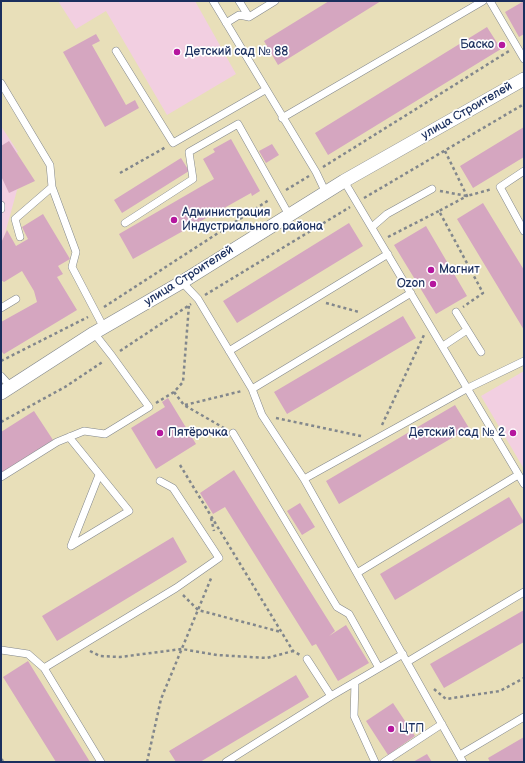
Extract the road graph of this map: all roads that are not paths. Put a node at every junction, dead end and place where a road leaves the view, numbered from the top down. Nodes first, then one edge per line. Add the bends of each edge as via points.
1 (212, 1) edge
2 (239, 1) edge
3 (275, 1) edge
4 (483, 1) edge
5 (490, 1) edge
6 (249, 17) junction
7 (226, 23) junction
8 (116, 51) dead end
9 (524, 59) edge
10 (524, 79) edge
11 (1, 83) edge
12 (265, 90) junction
13 (282, 118) junction
14 (524, 171) edge
15 (344, 181) junction
16 (52, 187) junction
17 (432, 189) road end
18 (326, 193) junction
19 (1, 205) edge
20 (1, 209) edge
21 (289, 215) junction
22 (125, 223) dead end
23 (372, 227) junction
24 (524, 231) edge
25 (20, 237) dead end
26 (388, 254) junction
27 (182, 282) junction
28 (411, 294) junction
29 (16, 298) dead end
30 (1, 308) edge
31 (456, 312) road end
32 (467, 330) junction
33 (99, 331) junction
34 (443, 346) junction
35 (229, 351) junction
36 (481, 352) dead end
37 (524, 361) edge
38 (1, 376) edge
39 (468, 388) junction
40 (252, 389) junction
41 (6, 390) edge
42 (233, 433) road end
43 (69, 437) junction
44 (99, 475) junction
45 (518, 475) junction
46 (1, 477) edge
47 (304, 479) junction
48 (160, 481) dead end
49 (524, 484) edge
50 (357, 573) junction
51 (524, 592) edge
52 (1, 650) edge
53 (402, 654) junction
54 (307, 659) road end
55 (407, 662) junction
56 (44, 668) junction
57 (379, 668) junction
58 (355, 682) junction
59 (331, 696) junction
60 (524, 717) edge
61 (442, 724) junction
62 (461, 759) edge
63 (101, 762) edge
64 (226, 762) edge
65 (375, 762) edge
66 (384, 762) edge

1 - 7 lane
2 - 6 lane
3 - 6 lane
4 - 13 lane
5 - 9 lane
6 - 7 lane via 239,15
7 - 12 lane
8 - 12 lane via 173,143
10 - 15 street, улица Строителей
11 - 16 lane via 50,165
12 - 13 lane
13 - 18 lane via 316,172
14 - 24 lane via 500,187
15 - 18 street, улица Строителей
15 - 23 lane
16 - 25 lane via 15,219
16 - 33 lane via 76,252 72,267 96,312
17 - 23 lane via 387,214
18 - 21 street, улица Строителей
19 - 20 lane
21 - 22 lane via 238,124 189,152 193,179
21 - 27 street, улица Строителей
23 - 26 lane
26 - 28 lane
26 - 35 lane
27 - 33 street, улица Строителей
27 - 35 lane via 198,299
28 - 34 lane
28 - 40 lane
29 - 30 lane
31 - 32 lane
32 - 34 lane
32 - 36 lane
33 - 41 street, улица Строителей
33 - 43 lane via 112,356 149,407 105,434 84,431
34 - 39 lane
35 - 40 lane
37 - 39 lane
38 - 41 lane
39 - 45 lane
39 - 47 lane
40 - 47 lane via 262,415
42 - 57 lane via 337,607 349,614
43 - 44 lane
43 - 46 lane
44 - 44 lane via 129,511 70,546 76,532
45 - 49 lane
45 - 50 lane
47 - 50 lane
48 - 56 lane via 173,488 219,558 176,588
50 - 53 lane
51 - 55 lane
52 - 56 lane via 28,654
53 - 55 lane
53 - 57 lane
54 - 59 lane
55 - 61 lane
56 - 63 lane
57 - 58 lane
58 - 59 lane
58 - 65 lane via 354,716
59 - 64 lane
60 - 62 lane
61 - 62 lane
61 - 66 lane

